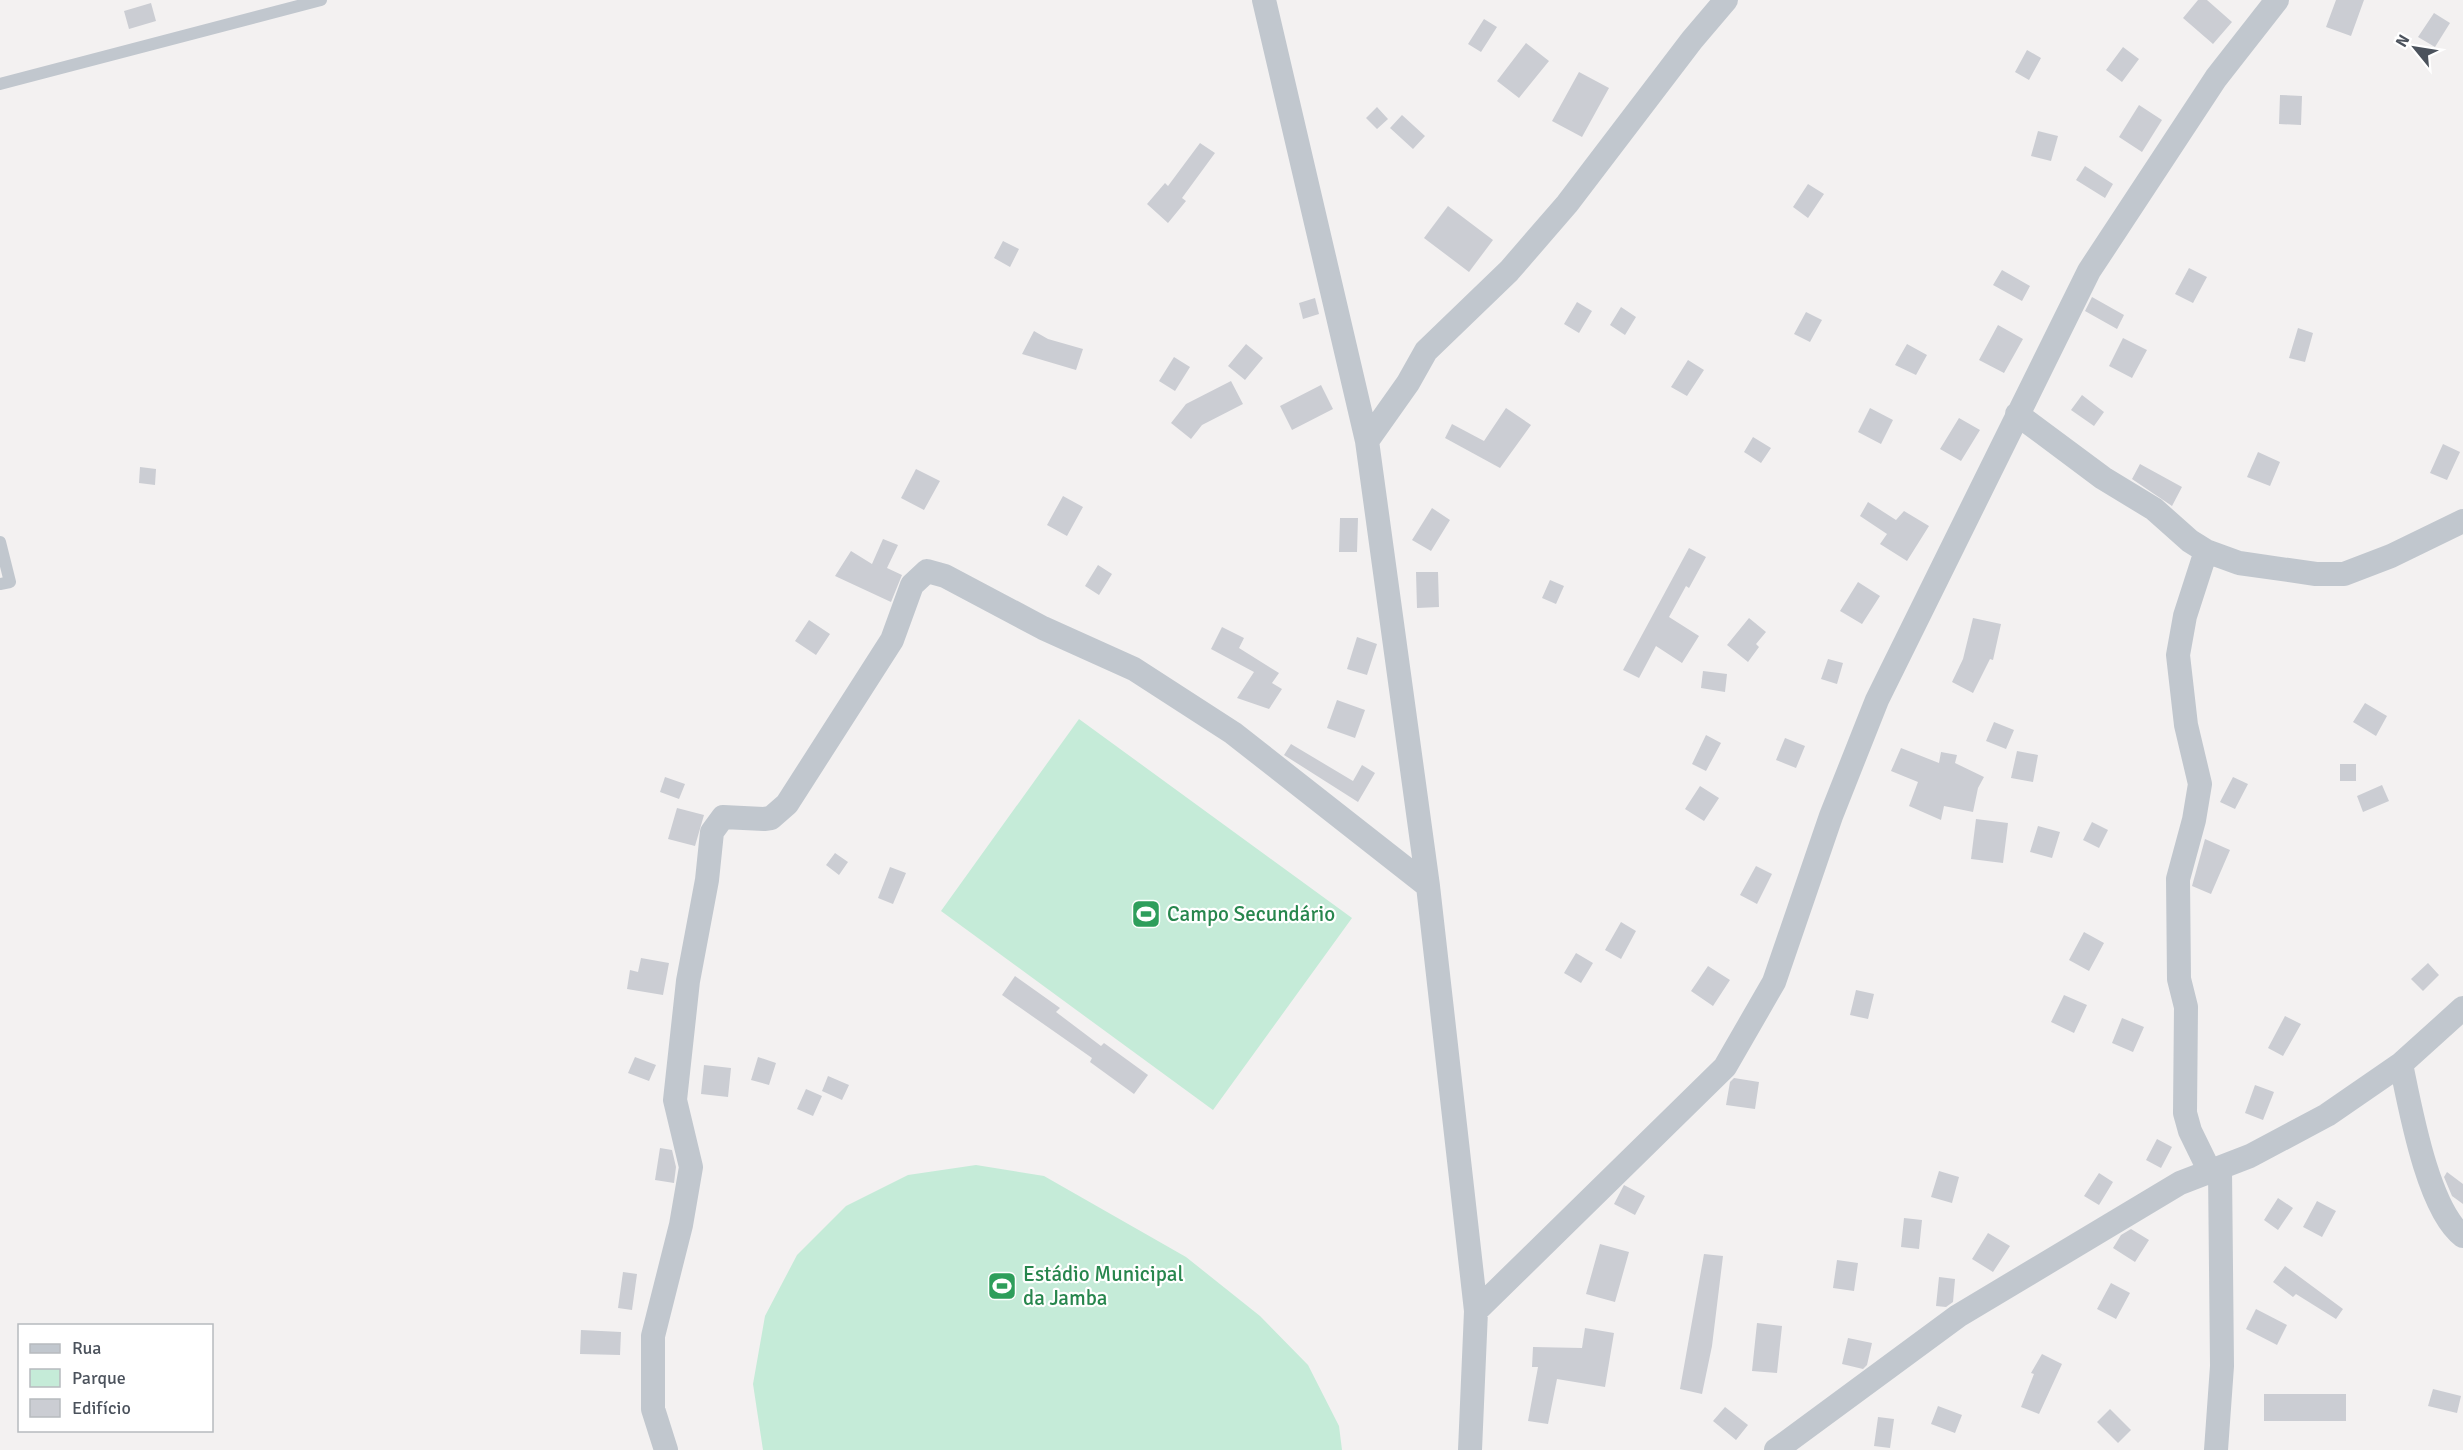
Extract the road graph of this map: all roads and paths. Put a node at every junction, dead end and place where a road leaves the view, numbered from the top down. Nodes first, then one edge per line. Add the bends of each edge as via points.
1 (321, 0) edge
2 (1264, 0) edge
3 (1726, 0) edge
4 (2277, 0) edge
5 (0, 84) edge
6 (2018, 414) junction
7 (1367, 441) junction
8 (2463, 520) edge
9 (0, 542) edge
10 (2206, 551) junction
11 (0, 584) edge
12 (1428, 886) junction
13 (2463, 1008) edge
14 (2401, 1064) junction
15 (2216, 1171) junction
16 (2463, 1236) edge
17 (1476, 1311) junction
18 (666, 1450) edge
19 (1470, 1450) edge
20 (1776, 1450) edge
21 (2216, 1450) edge

1 - 5 lane
2 - 7 street
3 - 7 street via 1567,204 1509,271 1426,351
4 - 6 street via 2216,78 2089,271
6 - 10 street via 2103,478 2154,509
6 - 17 street via 1877,700 1831,816 1774,982 1743,1038 1725,1067
7 - 12 street
8 - 10 street via 2391,556 2344,574 2239,563
9 - 11 lane via 10,582
10 - 15 street via 2185,616 2178,656 2186,724 2200,784 2178,879 2179,979 2186,1007 2185,1113 2190,1131
12 - 17 street
12 - 18 street via 1233,733 1134,669 1043,628 945,576 933,571 920,575 912,585 892,640 787,804 771,818 723,817 712,832 688,981 675,1100 691,1167 653,1336 653,1409
13 - 14 street
14 - 15 street via 2327,1115
14 - 16 street via 2415,1131 2439,1202 2449,1224
15 - 20 street via 2180,1183 1958,1316
15 - 21 street via 2222,1366
17 - 19 street

